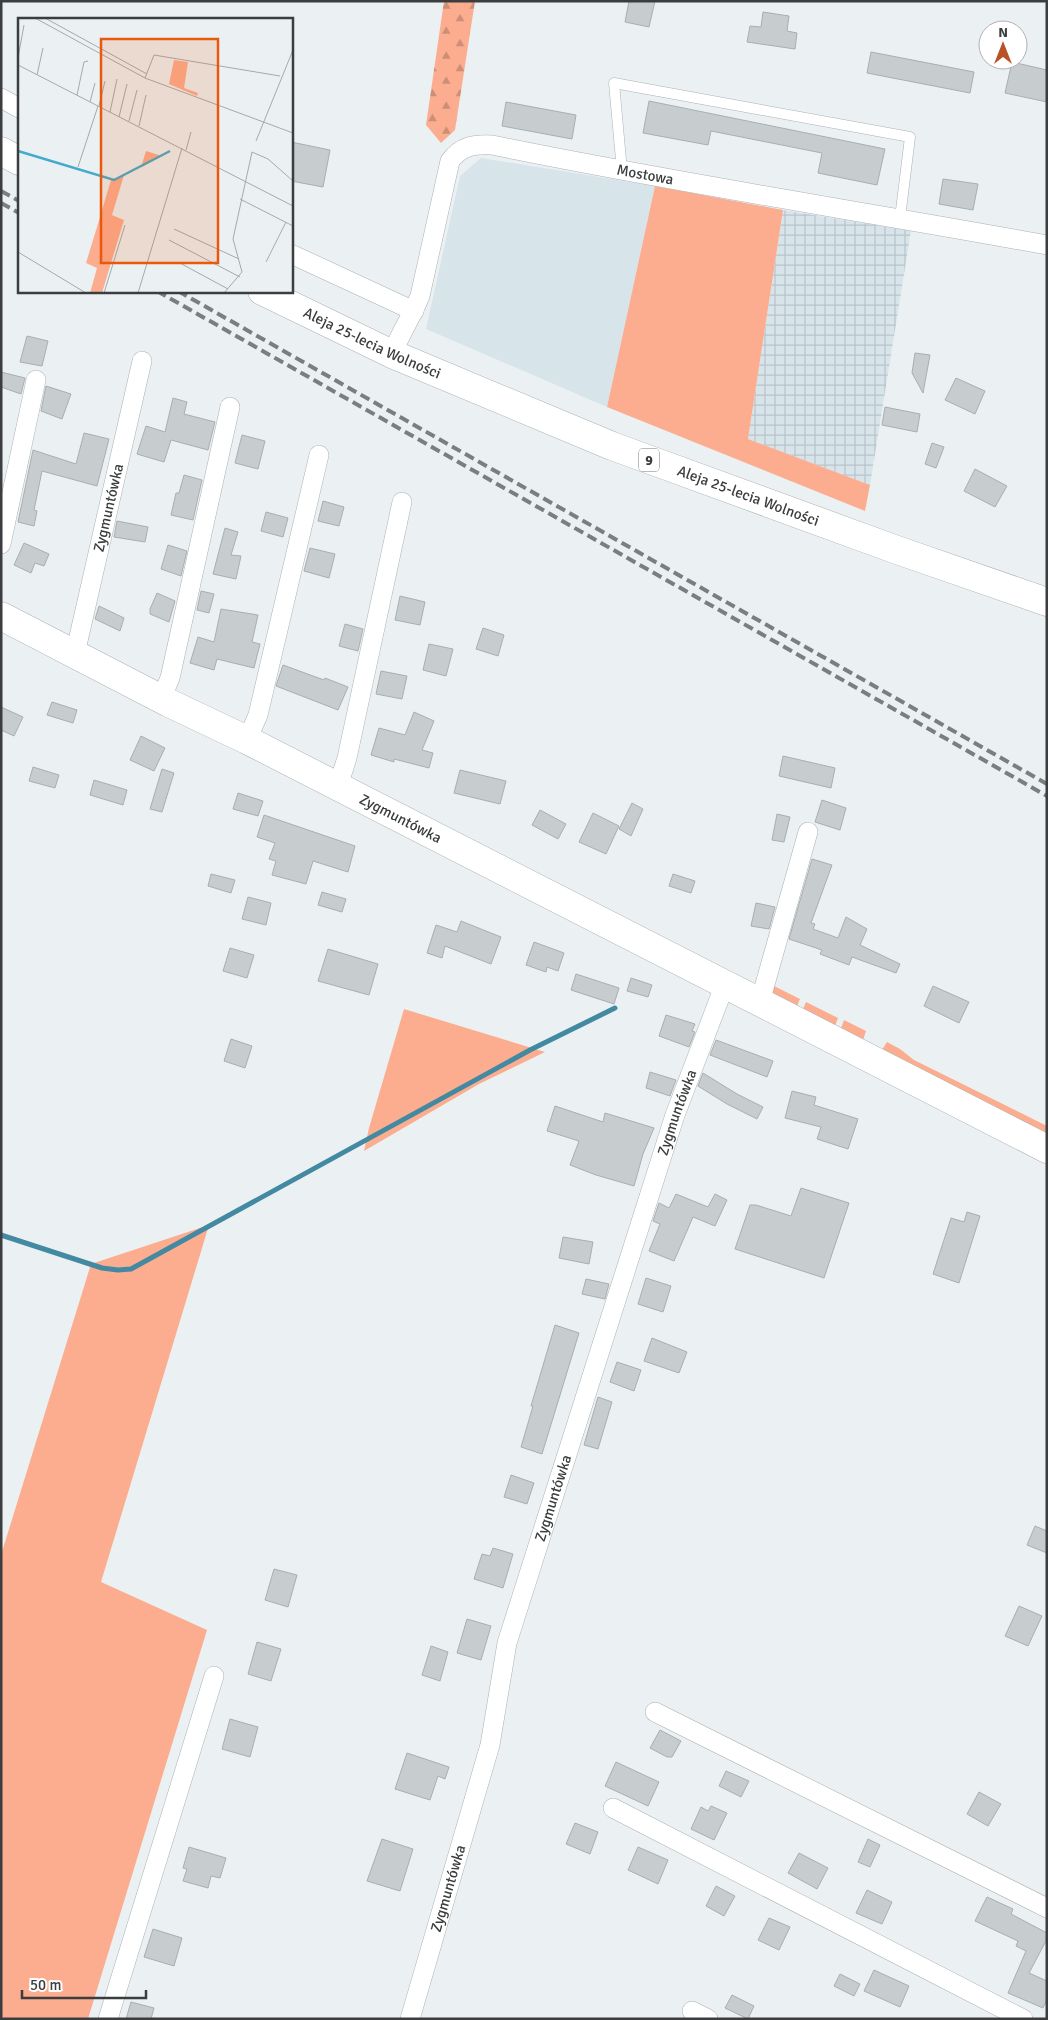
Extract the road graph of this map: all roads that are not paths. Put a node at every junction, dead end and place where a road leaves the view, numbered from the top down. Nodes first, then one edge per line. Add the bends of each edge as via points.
1 (1, 98) edge
2 (18, 107) edge
3 (1, 151) edge
4 (18, 160) edge
5 (620, 171) junction
6 (897, 218) junction
7 (1047, 245) edge
8 (292, 254) edge
9 (264, 292) edge
10 (414, 311) junction
11 (392, 354) junction
12 (142, 361) dead end
13 (36, 380) dead end
14 (230, 407) dead end
15 (319, 455) dead end
16 (402, 502) dead end
17 (1, 544) edge
18 (1047, 602) edge
19 (1, 616) edge
20 (75, 654) junction
21 (160, 699) junction
22 (247, 740) junction
23 (338, 786) junction
24 (808, 832) dead end
25 (725, 984) junction
26 (760, 1002) junction
27 (1047, 1149) edge
28 (214, 1676) dead end
29 (655, 1712) dead end
30 (613, 1808) dead end
31 (1047, 1908) edge
32 (108, 2019) edge
33 (410, 2019) edge
34 (1023, 2019) edge

1 - 2 street
3 - 4 street
5 - 6 street, Mostowa
5 - 6 lane via 614,83 910,138 901,210
5 - 10 street, Mostowa via 476,144 456,152 445,176
6 - 7 street, Mostowa
8 - 10 street
9 - 11 street, Aleja 25-lecia Wolności / 9
10 - 11 street, Mostowa
11 - 18 street, Aleja 25-lecia Wolności / 9 via 612,446
12 - 20 street, Zygmuntówka
13 - 17 street
14 - 21 street via 170,678
15 - 22 street via 258,715
16 - 23 street via 345,768
19 - 20 street, Zygmuntówka
20 - 21 street, Zygmuntówka
21 - 22 street, Zygmuntówka
22 - 23 street, Zygmuntówka
23 - 25 street, Zygmuntówka
24 - 26 street
25 - 26 street, Zygmuntówka
25 - 33 street, Zygmuntówka via 675,1115 506,1643 490,1745
26 - 27 street, Zygmuntówka
28 - 32 street
29 - 31 street
30 - 34 street

